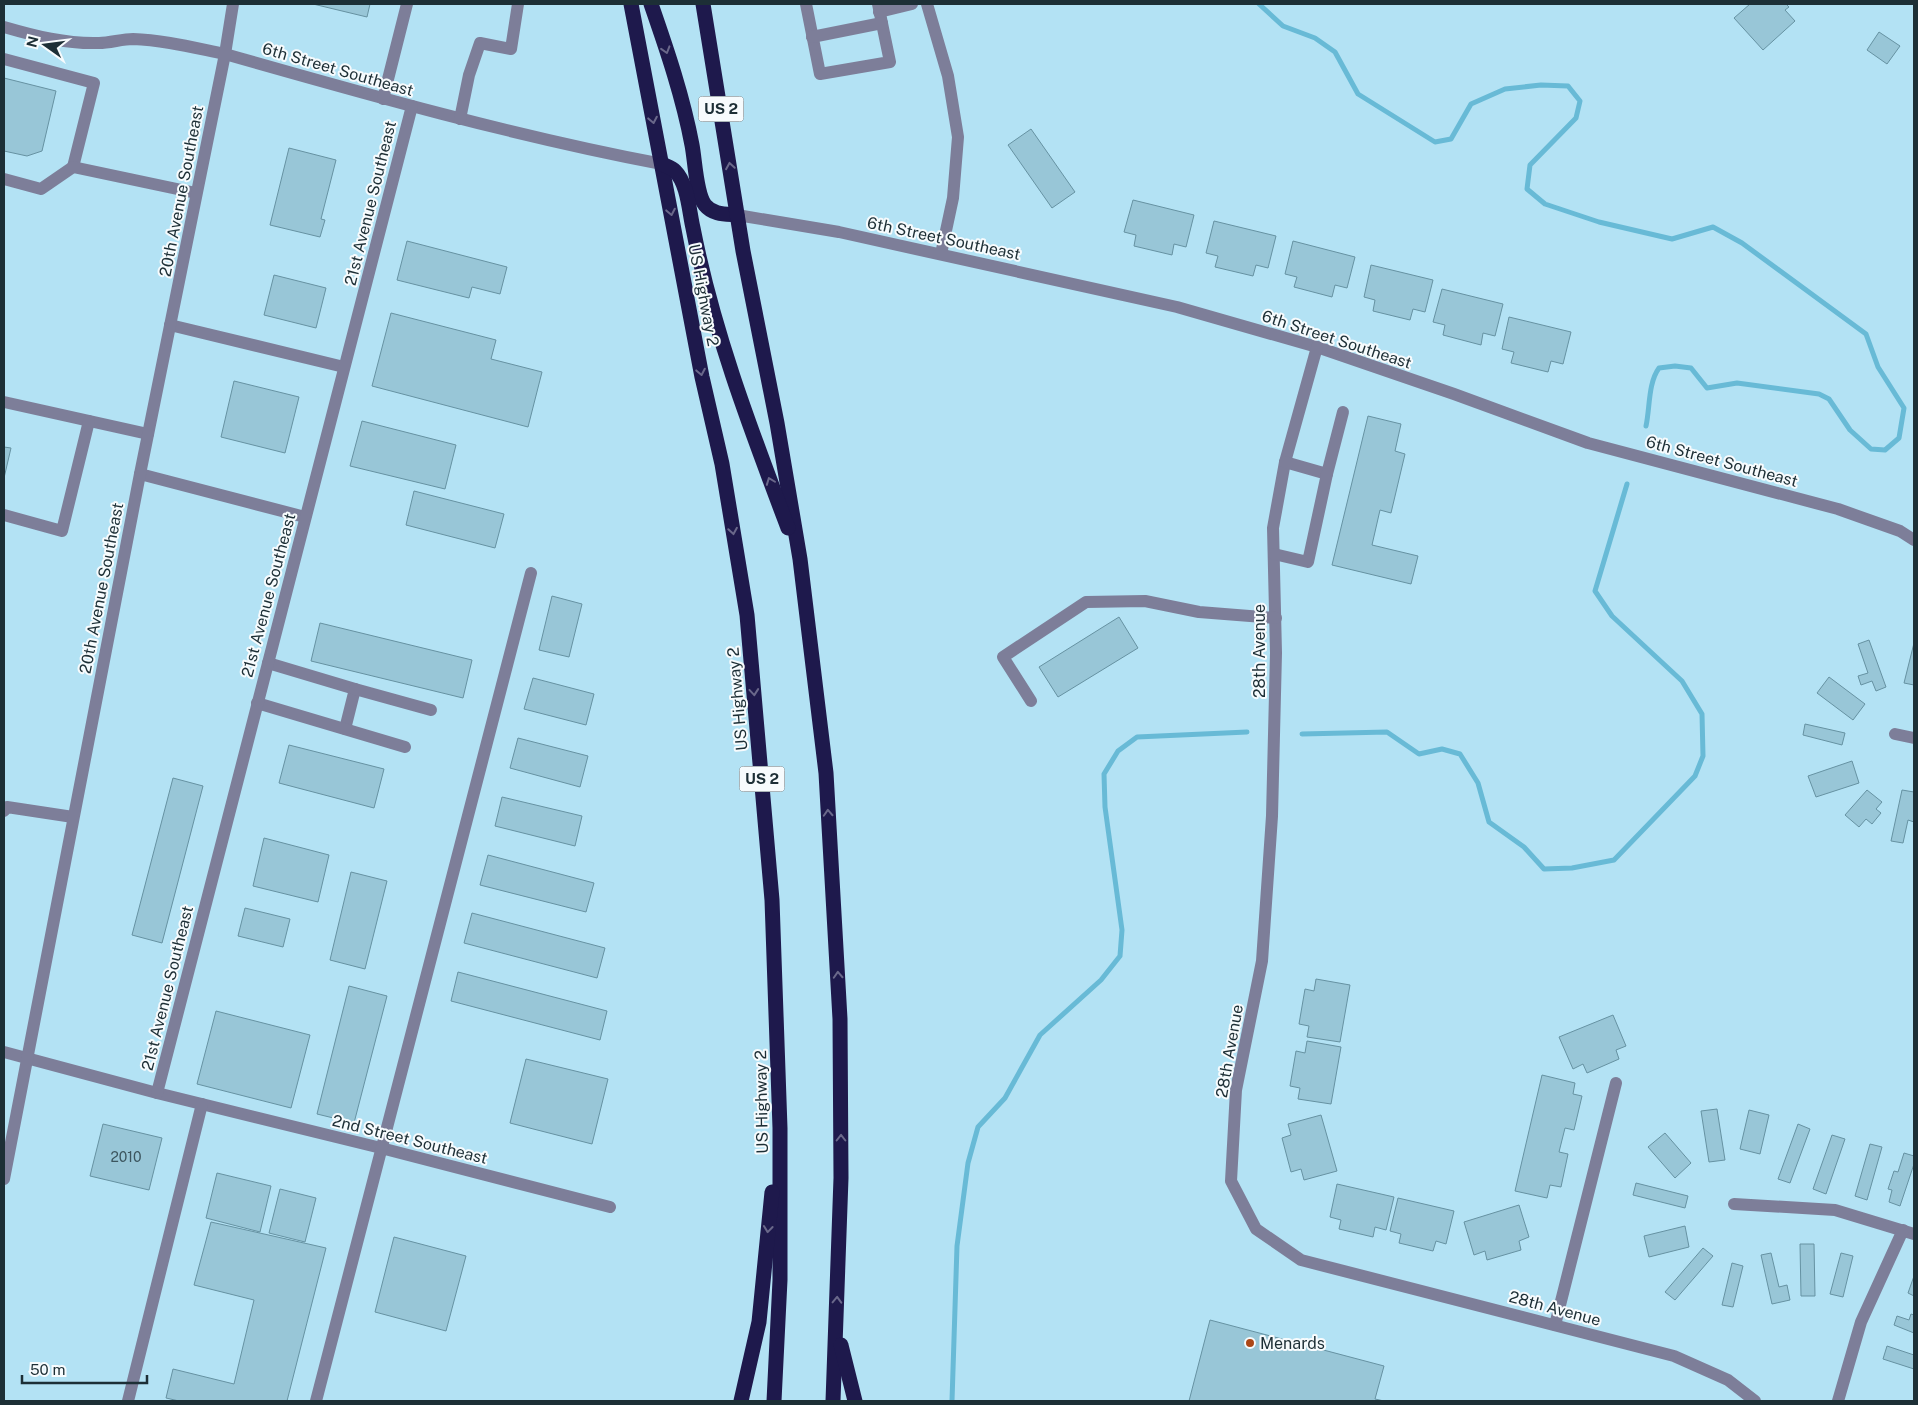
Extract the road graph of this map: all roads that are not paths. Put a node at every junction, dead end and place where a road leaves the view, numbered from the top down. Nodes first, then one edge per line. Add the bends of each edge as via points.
1 (233, 4) edge
2 (407, 4) edge
3 (518, 4) edge
4 (631, 4) edge
5 (651, 4) edge
6 (703, 4) edge
7 (806, 4) edge
8 (912, 4) edge
9 (927, 4) edge
10 (880, 13) edge
11 (4, 27) edge
12 (812, 37) junction
13 (225, 54) junction
14 (4, 59) edge
15 (383, 99) junction
16 (412, 106) junction
17 (460, 119) junction
18 (662, 164) junction
19 (73, 167) junction
20 (4, 179) edge
21 (196, 193) junction
22 (737, 214) junction
23 (941, 254) junction
24 (170, 325) junction
25 (1317, 347) junction
26 (344, 367) junction
27 (4, 402) edge
28 (1343, 412) dead end
29 (89, 421) junction
30 (148, 434) junction
31 (1285, 462) junction
32 (140, 474) junction
33 (1327, 474) junction
34 (4, 516) edge
35 (305, 517) junction
36 (1914, 540) edge
37 (1274, 554) junction
38 (800, 559) junction
39 (531, 573) dead end
40 (1276, 618) junction
41 (268, 663) junction
42 (355, 689) junction
43 (1031, 702) dead end
44 (257, 703) junction
45 (430, 710) dead end
46 (345, 729) junction
47 (1895, 734) dead end
48 (1914, 738) edge
49 (405, 747) dead end
50 (5, 807) edge
51 (73, 818) junction
52 (4, 1052) edge
53 (27, 1057) junction
54 (1616, 1083) dead end
55 (157, 1093) junction
56 (202, 1104) junction
57 (780, 1128) junction
58 (381, 1148) junction
59 (4, 1180) edge
60 (1734, 1204) dead end
61 (610, 1207) dead end
62 (1909, 1232) edge
63 (1555, 1324) junction
64 (836, 1326) junction
65 (128, 1401) edge
66 (316, 1401) edge
67 (741, 1401) edge
68 (774, 1401) edge
69 (834, 1401) edge
70 (855, 1401) edge
71 (1755, 1401) edge
72 (1838, 1401) edge

1 - 13 street, 20th Avenue Southeast
2 - 15 street
3 - 17 street via 511,49 480,44 469,75
4 -> 18 highway, US Highway 2 / US 2
5 -> 22 highway via 686,117 705,205 717,213
22 -> 6 highway, US 2
7 - 12 street
8 - 10 street
9 - 23 street via 948,76 958,137 953,198
10 - 12 street
10 - 12 street via 890,62 820,74
11 - 13 street, 6th Street Southeast via 69,42 132,39
13 - 15 street, 6th Street Southeast
13 - 21 street, 20th Avenue Southeast
14 - 19 street via 94,83
15 - 16 street, 6th Street Southeast
16 - 17 street, 6th Street Southeast
16 - 26 street, 21st Avenue Southeast
17 - 18 street, 6th Street Southeast
38 -> 18 highway via 763,463 714,318 683,185 675,170
18 -> 57 highway, US Highway 2 / US 2 via 722,464 747,615 772,900
19 - 20 street via 41,189
19 - 21 street
21 - 24 street, 20th Avenue Southeast
22 - 23 street, 6th Street Southeast
22 - 38 highway, US 2
23 - 25 street, 6th Street Southeast via 1176,308
24 - 26 street
24 - 30 street, 20th Avenue Southeast
25 - 31 street, 28th Avenue
25 - 36 street, 6th Street Southeast via 1588,443 1838,509 1900,531
26 - 35 street, 21st Avenue Southeast
27 - 29 street
28 - 33 street
29 - 30 street
29 - 34 street via 62,530
30 - 32 street, 20th Avenue Southeast
31 - 33 street
31 - 37 street, 28th Avenue via 1273,528
32 - 35 street
32 - 51 street, 20th Avenue Southeast
33 - 37 street via 1308,562
35 - 41 street, 21st Avenue Southeast
37 - 40 street, 28th Avenue
64 -> 38 highway, US 2 via 841,1178 840,1019 826,773
39 - 58 street
40 - 43 street via 1199,612 1145,601 1086,602 1004,657
40 - 63 street, 28th Avenue via 1272,816 1262,961 1236,1090 1230,1181 1256,1229 1300,1260
41 - 42 street
41 - 44 street, 21st Avenue Southeast
42 - 45 street
42 - 46 street
44 - 46 street
44 - 55 street, 21st Avenue Southeast
46 - 49 street
47 - 48 street
50 - 51 street
51 - 53 street, 20th Avenue Southeast
52 - 53 street
53 - 55 street
53 - 59 street, 20th Avenue Southeast
54 - 63 street
55 - 56 street, 2nd Street Southeast
56 - 58 street, 2nd Street Southeast
56 - 65 street
57 -> 67 highway via 759,1322
57 - 68 highway, US Highway 2 / US 2 via 780,1280
58 - 61 street, 2nd Street Southeast
58 - 66 street
60 - 62 street via 1835,1210
62 - 72 street via 1861,1322
63 - 71 street, 28th Avenue via 1674,1356 1728,1380
64 - 69 highway, US 2
64 - 70 highway

